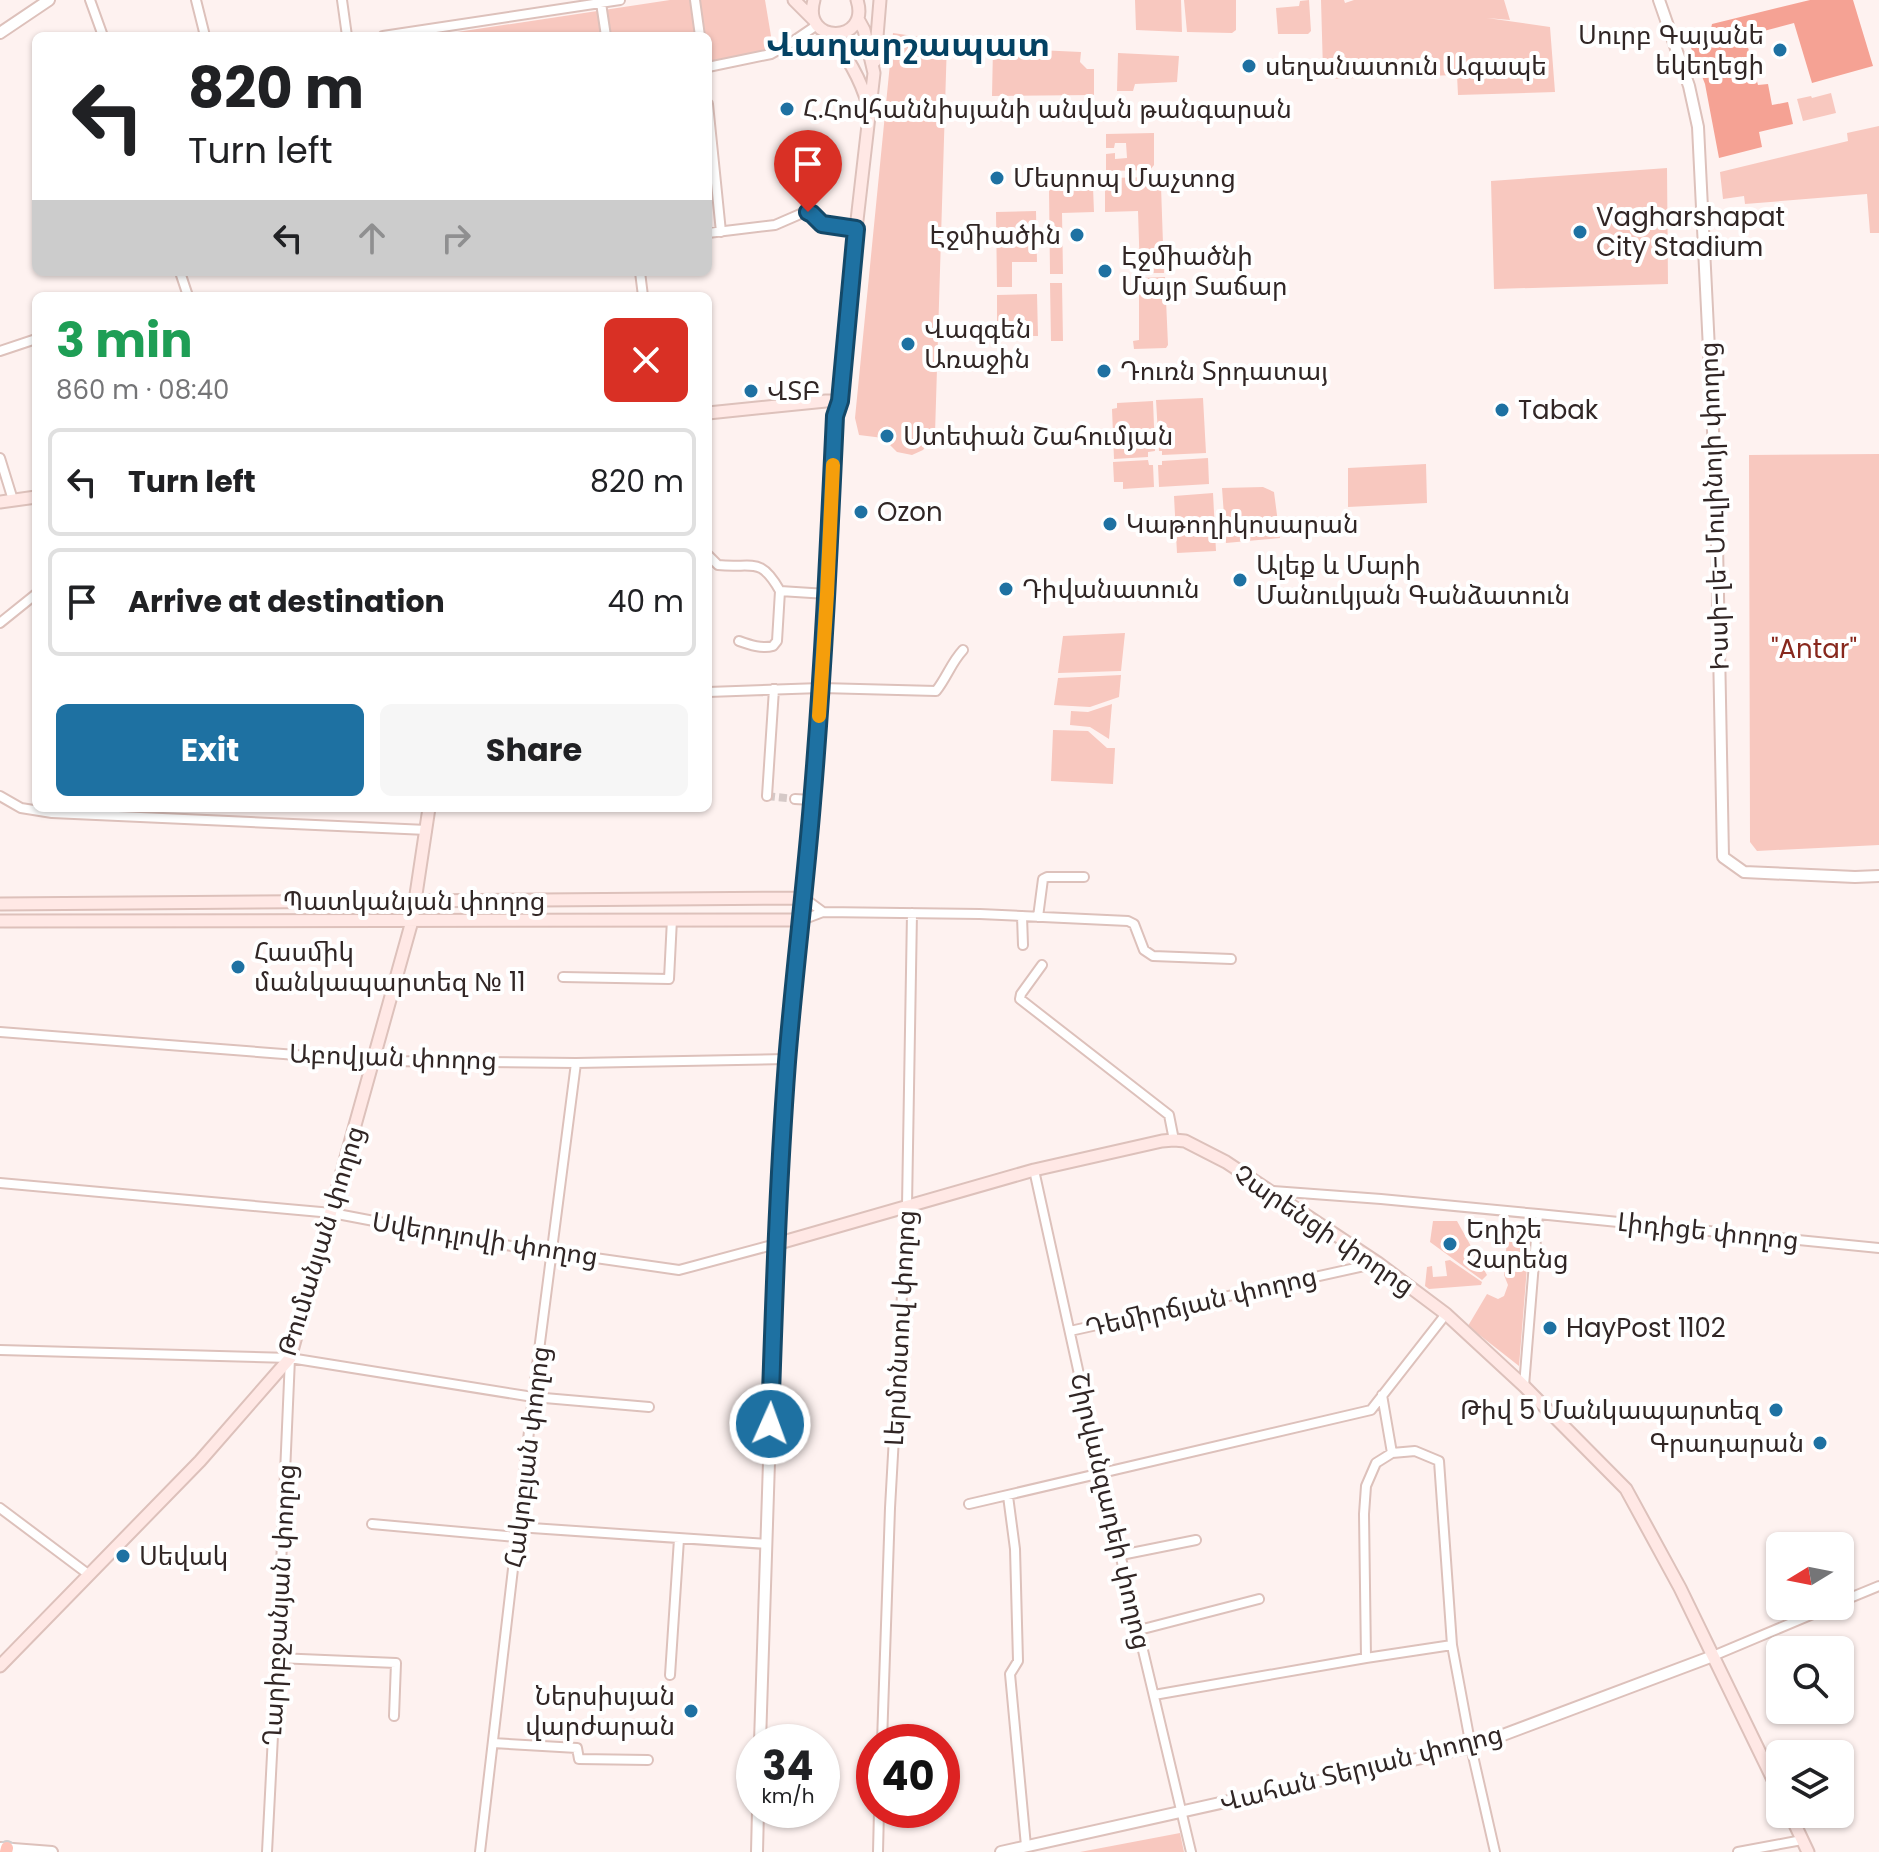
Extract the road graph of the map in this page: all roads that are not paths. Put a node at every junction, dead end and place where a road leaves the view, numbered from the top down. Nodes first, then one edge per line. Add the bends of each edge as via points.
1 (49, 0) edge
2 (90, 0) edge
3 (196, 0) edge
4 (342, 0) edge
5 (620, 0) edge
6 (695, 0) edge
7 (794, 0) edge
8 (814, 0) edge
9 (880, 0) edge
10 (1659, 0) edge
11 (601, 3) junction
12 (859, 7) edge
13 (815, 22) junction
14 (102, 32) edge
15 (204, 32) edge
16 (346, 32) edge
17 (409, 32) edge
18 (605, 32) edge
19 (699, 32) edge
20 (0, 33) edge
21 (828, 33) junction
22 (712, 66) edge
23 (874, 73) junction
24 (870, 112) junction
25 (712, 143) edge
26 (856, 229) junction
27 (721, 232) junction
28 (712, 233) edge
29 (32, 340) edge
30 (0, 351) edge
31 (840, 401) junction
32 (712, 413) edge
33 (0, 458) edge
34 (32, 498) edge
35 (13, 500) junction
36 (0, 502) edge
37 (712, 559) edge
38 (780, 591) junction
39 (827, 594) junction
40 (32, 597) edge
41 (0, 623) edge
42 (739, 641) dead end
43 (963, 650) dead end
44 (821, 688) junction
45 (774, 689) junction
46 (712, 692) edge
47 (0, 796) edge
48 (767, 796) dead end
49 (795, 799) tunnel mouth
50 (812, 800) junction
51 (32, 809) edge
52 (73, 812) edge
53 (429, 812) edge
54 (427, 830) junction
55 (1879, 876) edge
56 (1084, 877) dead end
57 (804, 898) junction
58 (415, 901) junction
59 (0, 904) edge
60 (823, 912) junction
61 (912, 913) junction
62 (1022, 916) junction
63 (1038, 917) junction
64 (672, 919) junction
65 (802, 920) junction
66 (0, 921) edge
67 (412, 921) junction
68 (1023, 945) dead end
69 (1231, 959) dead end
70 (1042, 965) dead end
71 (563, 977) dead end
72 (0, 1032) edge
73 (787, 1059) junction
74 (374, 1061) junction
75 (576, 1063) junction
76 (1174, 1140) junction
77 (1034, 1170) junction
78 (0, 1183) edge
79 (1272, 1191) junction
80 (907, 1206) junction
81 (332, 1213) junction
82 (1538, 1214) junction
83 (776, 1244) junction
84 (1879, 1248) edge
85 (553, 1251) junction
86 (1378, 1263) junction
87 (1446, 1314) junction
88 (1070, 1331) junction
89 (0, 1350) edge
90 (290, 1358) junction
91 (1524, 1386) junction
92 (1382, 1394) junction
93 (533, 1397) junction
94 (649, 1407) dead end
95 (1392, 1453) junction
96 (1101, 1474) junction
97 (1008, 1496) junction
98 (969, 1504) dead end
99 (0, 1508) edge
100 (372, 1524) dead end
101 (517, 1527) junction
102 (517, 1537) junction
103 (679, 1539) junction
104 (1196, 1540) dead end
105 (766, 1544) junction
106 (1121, 1555) junction
107 (88, 1574) junction
108 (1879, 1586) edge
109 (1854, 1596) edge
110 (1259, 1599) dead end
111 (1799, 1620) edge
112 (1139, 1630) junction
113 (1452, 1645) junction
114 (1713, 1656) junction
115 (277, 1658) junction
116 (1366, 1658) junction
117 (0, 1666) edge
118 (670, 1675) dead end
119 (1154, 1695) junction
120 (394, 1716) dead end
121 (761, 1724) edge
122 (883, 1724) edge
123 (493, 1743) junction
124 (1471, 1747) junction
125 (648, 1760) dead end
126 (1766, 1765) edge
127 (1181, 1812) junction
128 (758, 1828) edge
129 (879, 1828) edge
130 (1796, 1828) edge
131 (1802, 1840) junction
132 (1026, 1846) junction
133 (4, 1849) edge
134 (52, 1852) edge
135 (267, 1852) edge
136 (480, 1852) edge
137 (757, 1852) edge
138 (878, 1852) edge
139 (1001, 1852) edge
140 (1191, 1852) edge
141 (1495, 1852) edge
142 (1738, 1852) edge
143 (1808, 1852) edge

1 - 20 street
2 - 14 street
3 - 15 street
4 - 16 street
5 - 11 street
6 - 19 street
7 - 13 main road
8 - 13 main road
9 - 23 main road
10 - 55 street, Իսսի-լե-Մուլինոյի փողոց via 1689,86 1700,142 1716,491 1723,857 1744,872
11 - 17 street
11 - 18 street
12 - 21 main road via 849,30
12 - 23 main road
13 - 21 main road
13 - 22 street via 771,54
21 - 24 main road via 847,56
23 - 24 main road
24 - 26 main road
25 - 27 street
26 - 27 street via 822,224 805,212 775,225
26 - 31 main road
27 - 28 street
29 - 30 street
31 - 32 main road
31 - 39 main road
33 - 35 street
34 - 35 main road
35 - 36 main road
37 - 38 street via 718,565 758,566
38 - 39 street
38 - 42 street via 773,646
39 - 44 main road
40 - 41 street
43 - 44 street via 936,691
44 - 45 street
44 - 50 main road
45 - 46 street
45 - 48 street
47 - 51 street
49 - 50 street
50 - 57 main road
52 - 54 street
53 - 54 main road, Թումանյան փողոց
54 - 58 main road, Թումանյան փողոց
56 - 63 street via 1043,879
57 - 58 main road, Պատկանյան փողոց
57 - 60 street
57 - 65 main road
58 - 59 main road, Պատկանյան փողոց
58 - 67 main road, Թումանյան փողոց
60 - 61 street, Պատկանյան փողոց
60 - 65 street, Պատկանյան փողոց
61 - 62 street, Պատկանյան փողոց
61 - 80 street, Լերմոնտով փողոց
62 - 63 street, Պատկանյան փողոց
62 - 68 street
63 - 69 street, Պատկանյան փողոց via 1128,921 1153,956
64 - 65 main road, Պատկանյան փողոց
64 - 67 main road, Պատկանյան փողոց
64 - 71 street via 669,979
65 - 73 main road
66 - 67 main road, Պատկանյան փողոց
67 - 74 main road, Թումանյան փողոց
70 - 76 street via 1020,999 1169,1115
72 - 74 street, Աբովյան փողոց
73 - 75 street, Աբովյան փողոց
73 - 83 main road
74 - 75 street, Աբովյան փողոց
74 - 81 main road, Թումանյան փողոց
75 - 85 street, Հակոբյան փողոց
76 - 77 main road
76 - 79 main road, Չարենցի փողոց via 1226,1162
77 - 80 main road
77 - 88 street, Շիրվանզադեի փողոց
78 - 81 street, Սվերդլովի փողոց
79 - 82 street, Լիդիցե փողոց
79 - 86 main road, Չարենցի փողոց
80 - 83 main road
80 - 122 street, Լերմոնտով փողոց
81 - 85 street, Սվերդլովի փողոց
81 - 90 main road, Թումանյան փողոց
82 - 84 street, Լիդիցե փողոց
82 - 91 street
83 - 85 street, Սվերդլովի փողոց via 679,1270
83 - 105 street
85 - 93 street, Հակոբյան փողոց
86 - 87 main road, Չարենցի փողոց
86 - 88 street, Դեմիրճյան փողոց
87 - 91 main road, Չարենցի փողոց
87 - 92 street
88 - 96 street, Շիրվանզադեի փողոց
89 - 90 street
90 - 93 street
90 - 107 main road, Թումանյան փողոց via 200,1461
90 - 115 street, Ղարիբջանյան փողոց
91 - 114 main road, Չարենցի փողոց via 1626,1489
92 - 95 street
92 - 96 street via 1371,1410
93 - 94 street
93 - 101 street, Հակոբյան փողոց
95 - 113 street via 1415,1451 1439,1461
95 - 116 street via 1376,1463 1366,1486
96 - 97 street
96 - 106 street, Շիրվանզադեի փողոց
97 - 98 street
97 - 132 street via 1018,1661 1010,1674
99 - 107 street
100 - 102 street
101 - 102 street, Հակոբյան փողոց
101 - 103 street
102 - 123 street, Հակոբյան փողոց
103 - 105 street
103 - 118 street
104 - 106 street
105 - 121 street
106 - 112 street, Շիրվանզադեի փողոց
107 - 117 main road, Թումանյան փողոց
108 - 109 street
110 - 112 street
111 - 114 street
112 - 119 street, Շիրվանզադեի փողոց
113 - 116 street
113 - 124 street
114 - 124 street, Վահան Տերյան փողոց
114 - 126 main road, Չարենցի փողոց
115 - 120 street via 396,1663
115 - 135 street, Ղարիբջանյան փողոց
116 - 119 street
119 - 127 street, Շիրվանզադեի փողոց
123 - 125 street via 577,1748 579,1759
123 - 136 street, Հակոբյան փողոց
124 - 127 street, Վահան Տերյան փողոց
124 - 141 street
127 - 132 street, Վահան Տերյան փողոց
127 - 140 street, Շիրվանզադեի փողոց
128 - 137 street
129 - 138 street
130 - 131 main road
131 - 142 street
131 - 143 main road
132 - 139 street, Վահան Տերյան փողոց
133 - 134 street

